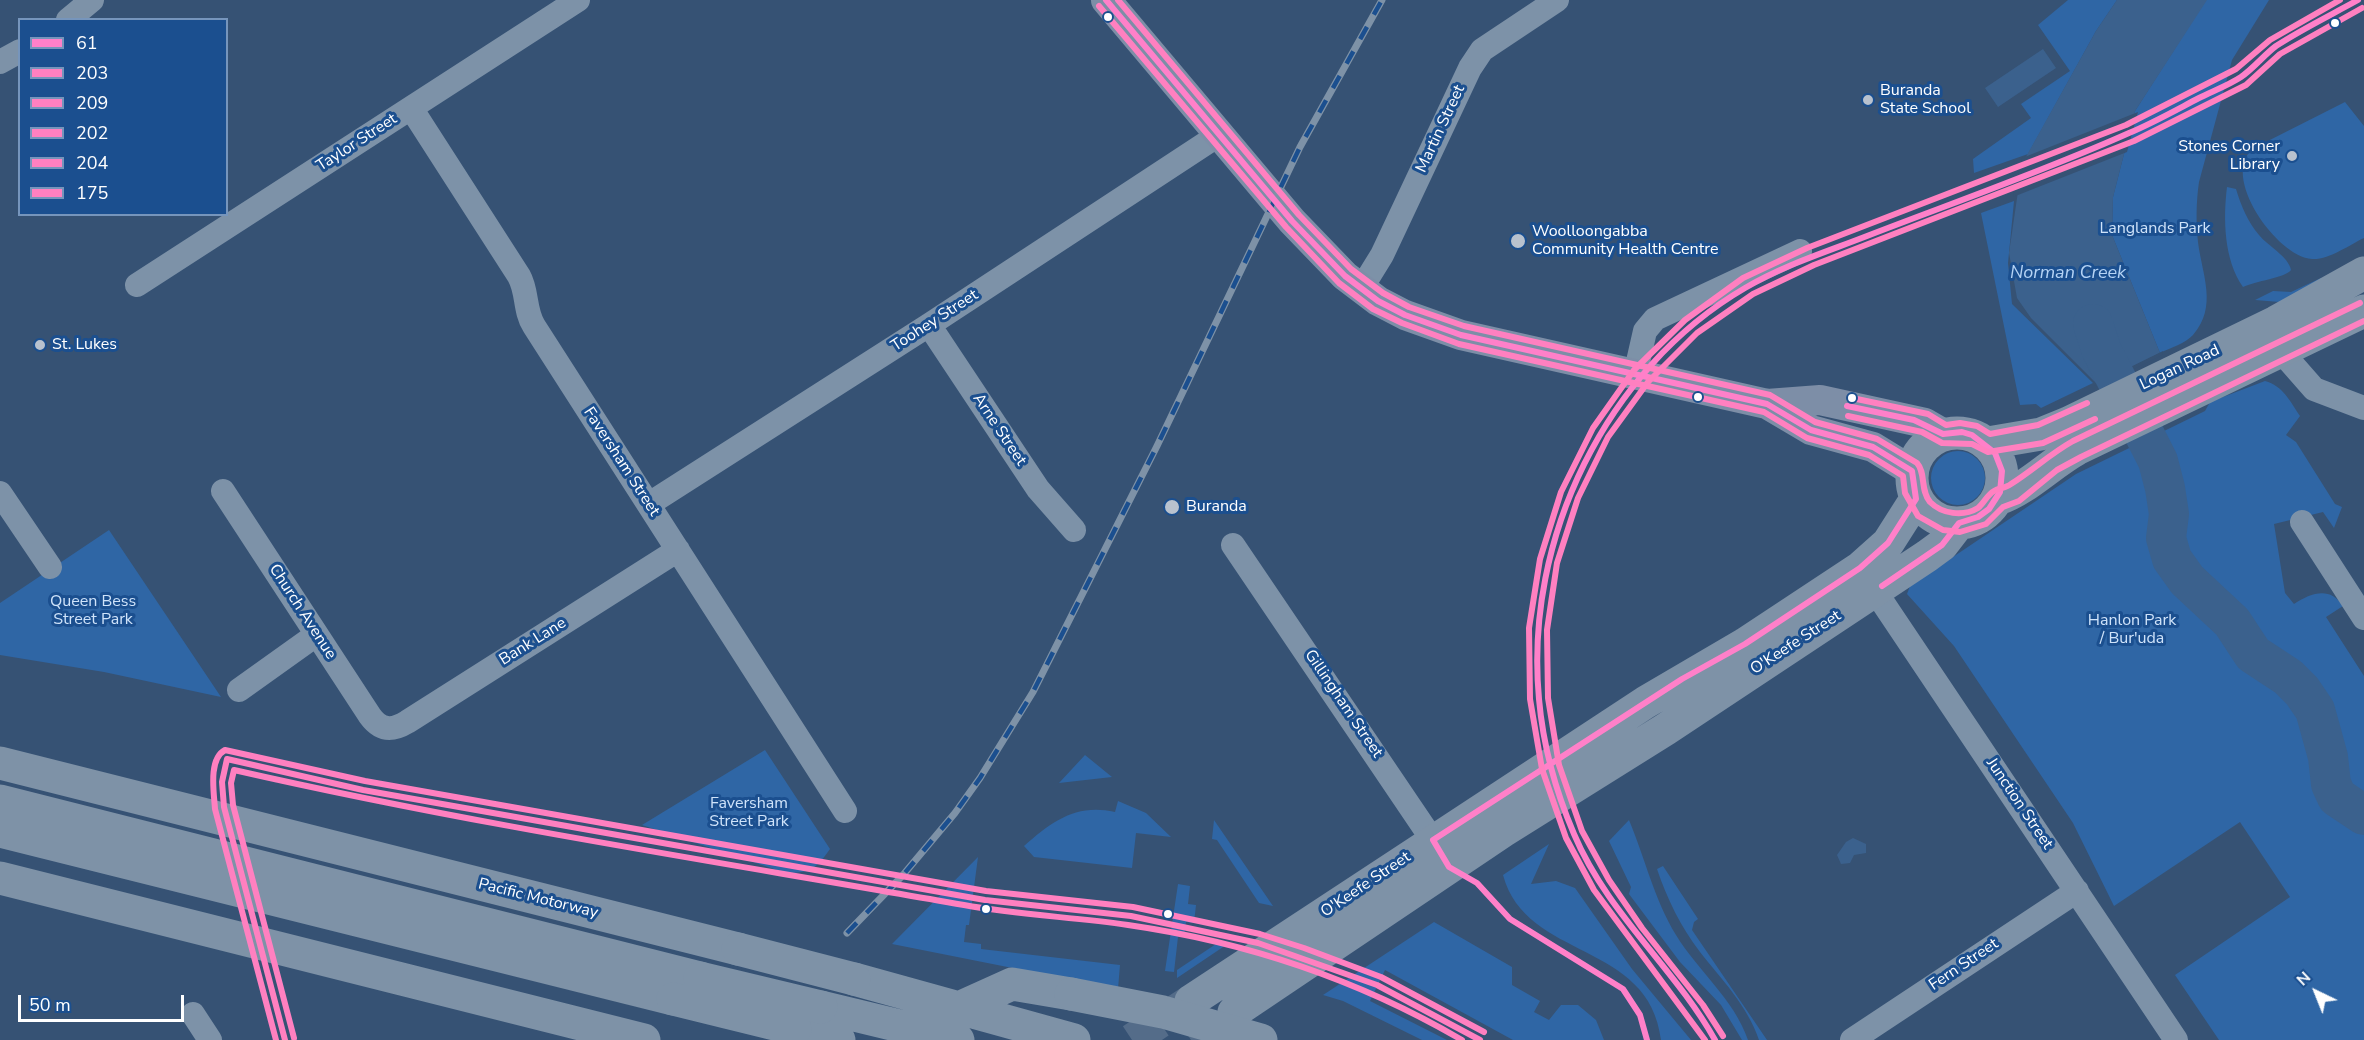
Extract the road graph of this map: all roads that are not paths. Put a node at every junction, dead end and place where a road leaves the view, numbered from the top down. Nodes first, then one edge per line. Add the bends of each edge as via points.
1 (92, 0) edge
2 (578, 0) edge
3 (1106, 0) edge
4 (1557, 0) edge
5 (70, 18) edge
6 (18, 52) edge
7 (0, 62) edge
8 (411, 108) junction
9 (1220, 134) junction
10 (1800, 250) dead end
11 (2364, 273) edge
12 (137, 285) dead end
13 (1361, 289) junction
14 (2364, 311) edge
15 (929, 325) junction
16 (2271, 340) junction
17 (1635, 375) junction
18 (1767, 404) junction
19 (2364, 408) edge
20 (1944, 434) junction
21 (2060, 442) junction
22 (1988, 443) junction
23 (1914, 485) junction
24 (223, 492) dead end
25 (0, 493) edge
26 (1998, 498) junction
27 (649, 504) junction
28 (2302, 522) dead end
29 (1959, 523) junction
30 (1074, 530) dead end
31 (1233, 545) dead end
32 (678, 550) junction
33 (50, 567) dead end
34 (1867, 579) junction
35 (2364, 618) edge
36 (316, 634) junction
37 (239, 690) dead end
38 (385, 729) joint
39 (0, 763) edge
40 (0, 801) edge
41 (845, 811) dead end
42 (0, 831) edge
43 (1441, 853) junction
44 (0, 878) edge
45 (2077, 891) junction
46 (1191, 1001) tunnel mouth
47 (961, 1007) junction
48 (1234, 1011) tunnel mouth
49 (193, 1014) dead end
50 (635, 1038) edge
51 (210, 1040) edge
52 (839, 1040) edge
53 (958, 1040) edge
54 (1074, 1040) edge
55 (1261, 1040) edge
56 (1852, 1040) edge
57 (2176, 1040) edge

1 - 5 street
2 - 8 street, Taylor Street
3 - 9 main road
4 - 13 street, Martin Street via 1482,50 1382,255
6 - 7 street
8 - 12 street, Taylor Street
8 - 27 street, Faversham Street via 519,276 526,311 534,326
9 - 13 main road via 1292,221
9 - 15 street, Toohey Street
10 - 17 street via 1657,317 1645,331
11 - 16 highway, Logan Road
13 - 17 main road via 1405,315 1461,335
14 - 16 highway, Logan Road
15 - 27 street, Toohey Street
15 - 30 street, Arne Street via 1044,497
16 - 19 street via 2314,389
16 - 21 highway, Logan Road
17 - 18 main road
18 - 20 main road via 1820,400 1925,423
18 - 23 main road via 1811,430 1873,447
20 - 22 highway via 1975,435
20 - 23 highway via 1922,448
21 - 22 highway, Logan Road
21 - 26 highway, Logan Road via 2014,494
22 - 26 highway via 2003,475
23 - 29 highway via 1934,517
23 - 34 highway, O'Keefe Street
24 - 36 street, Church Avenue
25 - 33 street
26 - 29 highway via 1982,516
27 - 32 street, Faversham Street
28 - 35 street
29 - 34 highway, O'Keefe Street via 1942,545
31 - 43 street, Gillingham Street
32 - 38 street, Bank Lane via 407,722
32 - 41 street, Faversham Street
34 - 43 highway, O'Keefe Street via 1666,729
34 - 45 street, Junction Street
36 - 37 street
36 - 38 street, Church Avenue via 373,720
39 - 47 highway, Pacific Motorway, bridge
40 - 53 highway, bridge
42 - 52 highway, bridge
43 - 46 highway, O'Keefe Street
43 - 48 highway, O'Keefe Street
44 - 50 highway
45 - 56 street, Fern Street
45 - 57 street, Junction Street
47 - 54 highway, Pacific Motorway
47 - 55 highway, bridge via 1012,984 1163,1012
49 - 51 street

